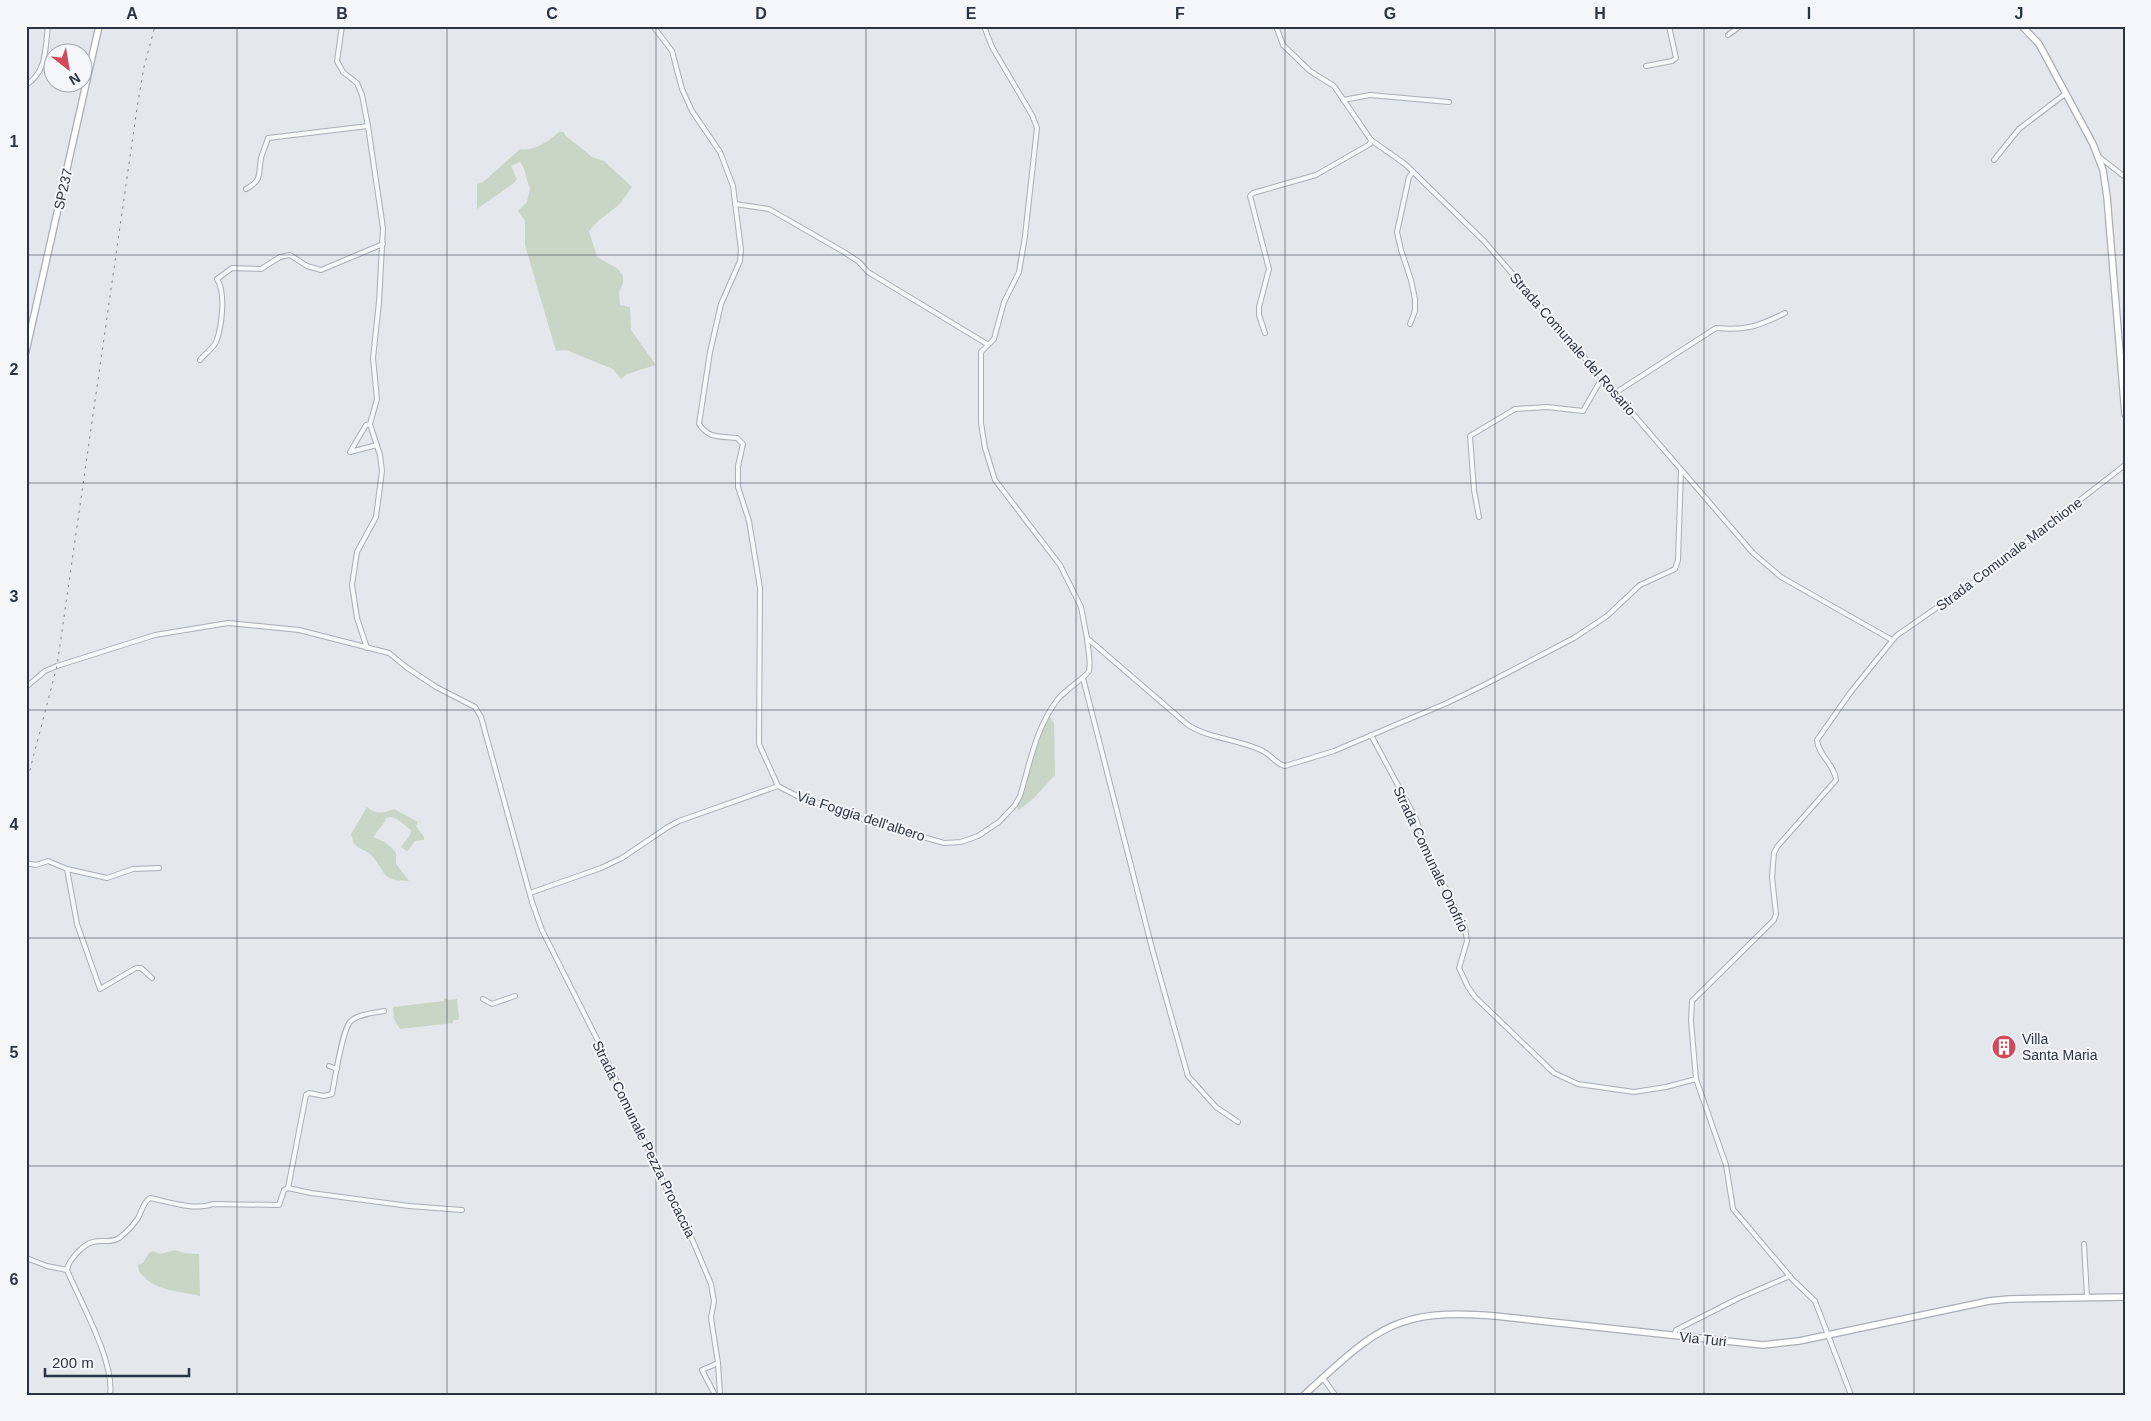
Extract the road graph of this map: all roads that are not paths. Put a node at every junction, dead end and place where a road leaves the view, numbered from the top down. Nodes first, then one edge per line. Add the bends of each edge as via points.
1 (48, 26) edge
2 (99, 26) edge
3 (342, 26) edge
4 (653, 26) edge
5 (984, 26) edge
6 (1276, 26) edge
7 (1669, 26) edge
8 (1740, 26) edge
9 (2022, 26) edge
10 (1728, 35) dead end
11 (1646, 66) dead end
12 (26, 84) edge
13 (2065, 94) junction
14 (1344, 100) junction
15 (1449, 102) dead end
16 (368, 126) junction
17 (1371, 140) junction
18 (2098, 156) junction
19 (1994, 160) dead end
20 (1413, 172) junction
21 (2125, 177) edge
22 (246, 189) dead end
23 (735, 204) junction
24 (383, 244) junction
25 (1785, 313) dead end
26 (1410, 324) dead end
27 (1265, 333) dead end
28 (987, 344) junction
29 (26, 351) edge
30 (200, 360) dead end
31 (1602, 378) junction
32 (1615, 393) junction
33 (2125, 414) edge
34 (370, 424) junction
35 (377, 445) junction
36 (2125, 465) edge
37 (1681, 470) junction
38 (1479, 517) dead end
39 (1087, 638) junction
40 (1892, 640) junction
41 (368, 648) junction
42 (1083, 678) junction
43 (26, 687) edge
44 (1371, 735) junction
45 (778, 786) junction
46 (26, 863) edge
47 (159, 868) dead end
48 (66, 870) junction
49 (530, 893) junction
50 (152, 978) dead end
51 (515, 996) dead end
52 (483, 999) dead end
53 (384, 1011) dead end
54 (329, 1066) dead end
55 (337, 1069) junction
56 (1696, 1079) junction
57 (1238, 1122) dead end
58 (288, 1188) junction
59 (462, 1210) dead end
60 (2084, 1244) dead end
61 (26, 1258) edge
62 (67, 1270) junction
63 (1790, 1276) junction
64 (2087, 1297) junction
65 (2125, 1297) edge
66 (1674, 1335) junction
67 (1829, 1335) junction
68 (718, 1363) junction
69 (1323, 1378) junction
70 (110, 1395) edge
71 (715, 1395) edge
72 (720, 1395) edge
73 (1304, 1395) edge
74 (1335, 1395) edge
75 (1851, 1395) edge

1 - 12 street via 41,70
2 - 29 main road, SP237 / SP237
3 - 16 street via 337,61 343,72 357,83
4 - 23 street via 672,51 682,89 692,111 720,152 733,186
5 - 28 street via 992,47 1037,128 1018,272 1004,302 994,339
6 - 14 street, Strada Comunale del Rosario via 1282,45 1310,71 1334,86
7 - 11 street via 1676,58
8 - 10 street
9 - 13 main road via 2039,44
13 - 18 main road
13 - 19 street via 2019,130
14 - 15 street via 1370,95
14 - 17 street, Strada Comunale del Rosario
16 - 22 street via 268,138 261,170 254,185
16 - 24 street
17 - 20 street, Strada Comunale del Rosario
17 - 27 street via 1370,144 1316,174 1251,194 1269,269 1259,307
18 - 21 street
18 - 33 main road via 2107,196
20 - 26 street via 1409,177 1397,232 1415,300
20 - 31 street, Strada Comunale del Rosario via 1484,241
23 - 28 street via 769,210 844,252 868,272
23 - 45 street via 740,261 721,304 699,424 711,436 737,438 743,444 738,487 749,521 760,588 758,744
24 - 30 street via 321,270 290,255 280,257 261,269 232,268 217,279 223,314 216,343
24 - 34 street via 373,358 377,399
25 - 32 street via 1759,326 1716,328
28 - 39 street via 979,362 981,423 990,468 995,480 1060,564 1081,607
31 - 32 street, Strada Comunale del Rosario
31 - 38 street via 1582,411 1547,407 1514,410 1470,436
32 - 37 street, Strada Comunale del Rosario
34 - 35 street
34 - 35 street via 366,424 350,452
35 - 41 street via 382,471 376,517 357,552 352,585 357,618
36 - 40 street, Strada Comunale Marchione via 2006,558 1945,603 1907,626
37 - 40 street, Strada Comunale del Rosario via 1753,553 1781,577
37 - 44 street via 1678,560 1674,569 1640,585 1607,616 1566,642 1458,698
39 - 42 street via 1089,671
39 - 44 street via 1188,725 1205,734 1264,751 1280,765 1292,765 1326,754
40 - 56 street, Strada Comunale Marchione via 1818,737 1818,748 1835,773 1836,780 1776,850 1772,877 1774,920 1692,1001 1690,1012
41 - 43 street, Strada Comunale Pezza Procaccia via 299,630 228,624 147,638 45,671
41 - 49 street, Strada Comunale Pezza Procaccia via 389,653 436,687 475,707 481,717
42 - 45 street, Via Foggia dell'albero via 1058,699 1046,718 1015,805 992,827 968,840 944,843 886,827 801,798
42 - 57 street via 1188,1076 1216,1107
44 - 56 street, Strada Comunale Onofrio via 1416,819 1427,850 1465,928 1467,941 1459,968 1475,997 1547,1067 1569,1081 1634,1092
45 - 49 street via 679,821 622,858
46 - 48 street via 48,862
47 - 48 street via 134,869 107,878
48 - 50 street via 77,924 100,988 136,968 141,968
49 - 68 street, Strada Comunale Pezza Procaccia via 542,930 686,1224 711,1284 714,1301 710,1318
51 - 52 street via 492,1004
53 - 55 street via 349,1023
54 - 55 street
55 - 58 street via 332,1094 309,1092 306,1095
56 - 63 street via 1726,1165 1733,1210
58 - 59 street via 409,1206
58 - 62 street via 284,1190 279,1205 196,1206 150,1198 138,1218 119,1238 88,1244
60 - 64 street
61 - 62 street
62 - 70 street via 100,1342 111,1384
63 - 66 street via 1676,1330
63 - 67 street via 1812,1298
64 - 65 main road, Via Turi
64 - 67 main road, Via Turi via 1989,1301
66 - 67 main road, Via Turi via 1764,1345
66 - 69 main road, Via Turi via 1470,1314 1433,1314 1409,1319 1379,1332 1352,1350
67 - 75 street
68 - 71 street via 702,1370
68 - 72 street, Strada Comunale Pezza Procaccia
69 - 73 main road, Via Turi
69 - 74 street

